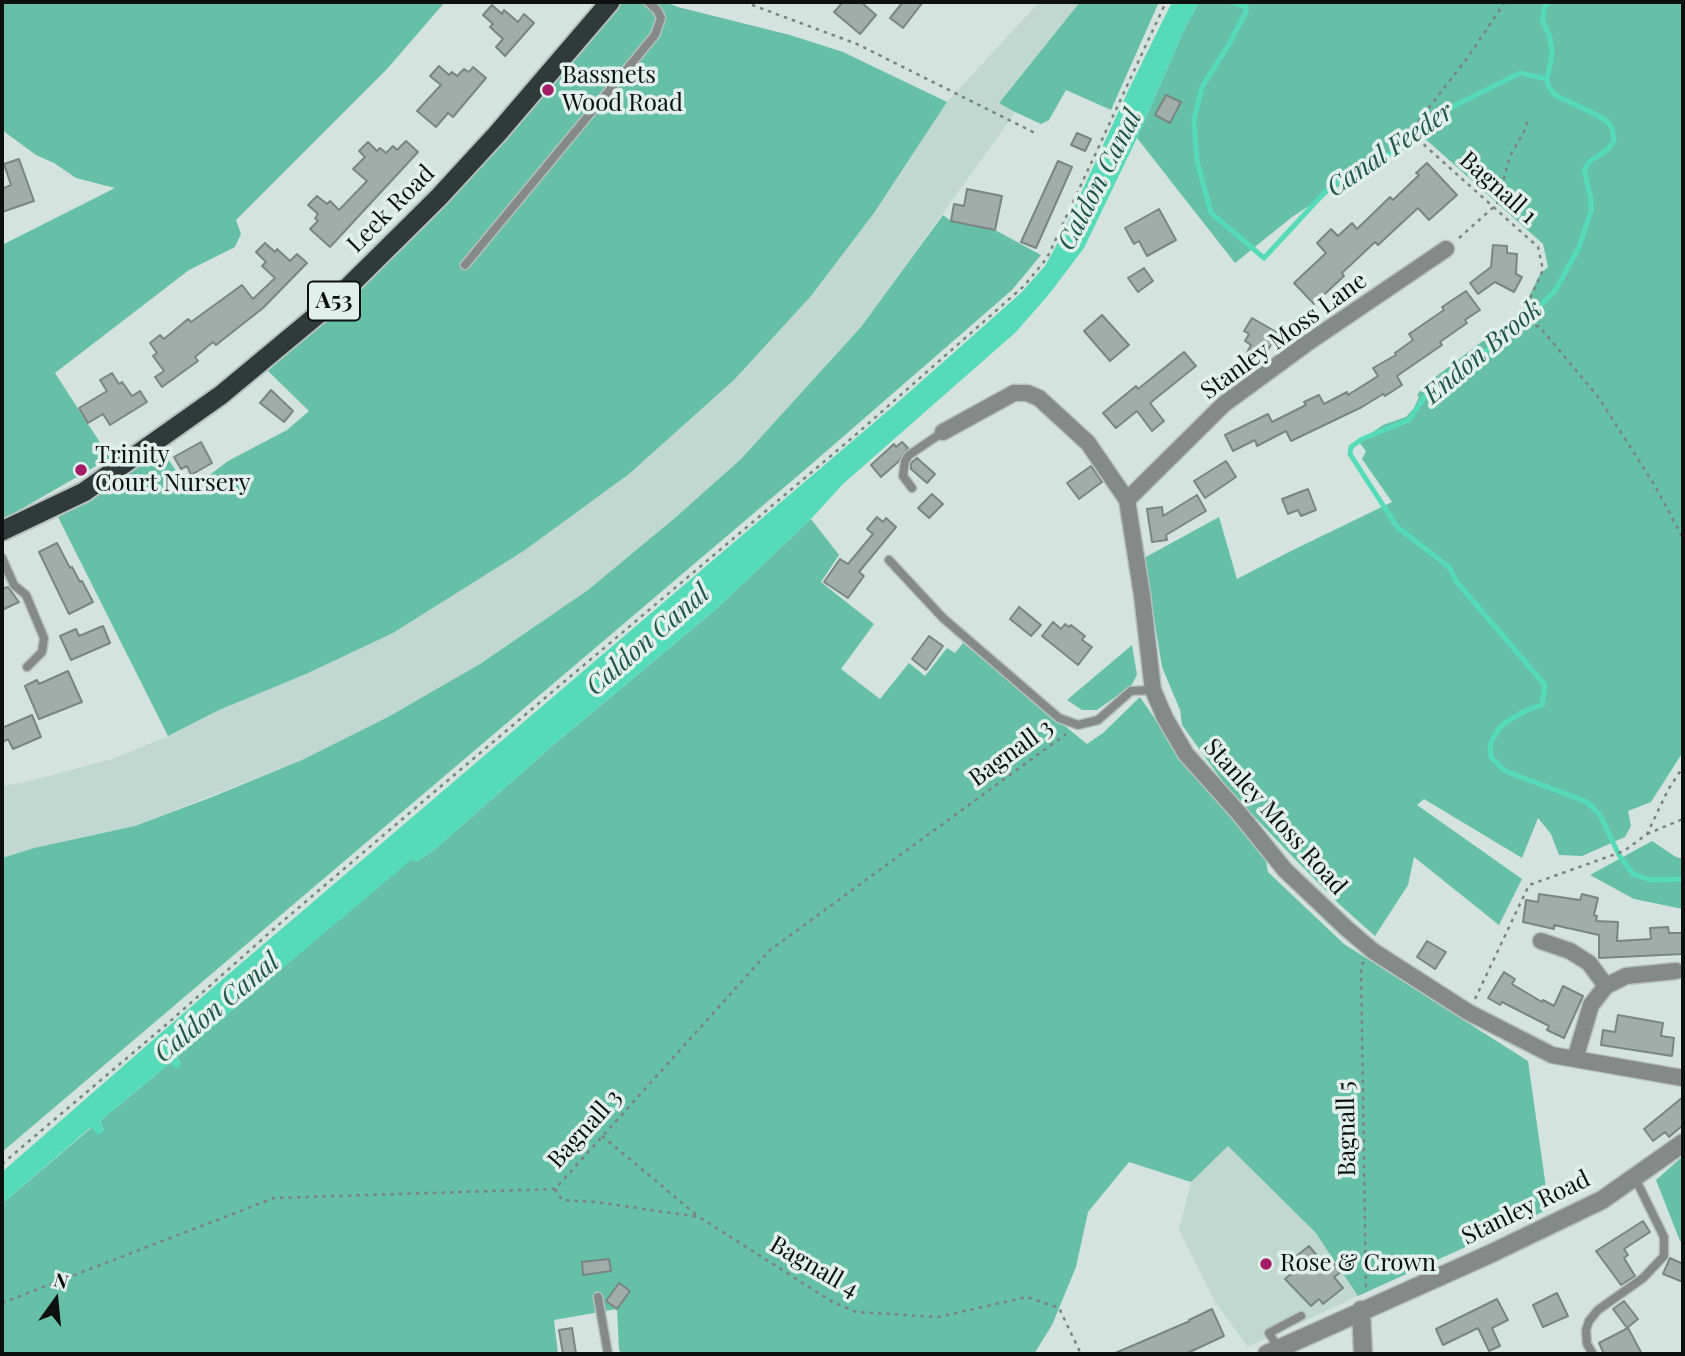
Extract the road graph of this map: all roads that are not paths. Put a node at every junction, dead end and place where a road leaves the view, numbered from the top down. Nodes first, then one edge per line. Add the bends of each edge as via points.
1 (610, 2) edge
2 (648, 2) edge
3 (1446, 249) road end
4 (465, 265) dead end
5 (943, 432) joint
6 (912, 488) dead end
7 (1127, 500) junction
8 (2, 531) edge
9 (2, 558) edge
10 (889, 560) dead end
11 (27, 667) dead end
12 (1153, 690) junction
13 (1541, 941) dead end
14 (1676, 971) dead end
15 (1606, 986) junction
16 (1575, 1059) junction
17 (1683, 1078) edge
18 (1683, 1143) edge
19 (1635, 1178) junction
20 (598, 1297) dead end
21 (1361, 1311) junction
22 (1301, 1316) dead end
23 (1273, 1352) edge
24 (608, 1354) edge
25 (1363, 1354) edge
26 (1593, 1354) edge

1 - 8 highway, Leek Road / A53 via 439,197 334,301 221,395 84,492
2 - 4 lane via 661,18 655,35
3 - 7 street, Stanley Moss Lane via 1224,404
5 - 6 lane via 905,461 903,476
5 - 7 street, Stanley Moss Road via 1014,393 1027,393 1039,398 1088,443
7 - 12 street, Stanley Moss Road
9 - 11 lane via 14,585 26,595 44,638 42,652
10 - 12 lane via 943,618 1059,718 1078,725 1098,720 1131,691
12 - 16 street, Stanley Moss Road via 1186,754 1285,870 1373,951 1468,1012 1552,1055
13 - 15 street via 1589,963
14 - 15 street via 1626,976
15 - 16 street via 1591,1004
16 - 17 street, Stanley Moss Road
18 - 19 street, Stanley Road
19 - 21 street, Stanley Road via 1602,1200
19 - 26 lane via 1664,1237 1664,1256 1589,1321 1587,1345
20 - 24 lane
21 - 23 street, Stanley Road
21 - 25 street
22 - 23 lane via 1269,1333

